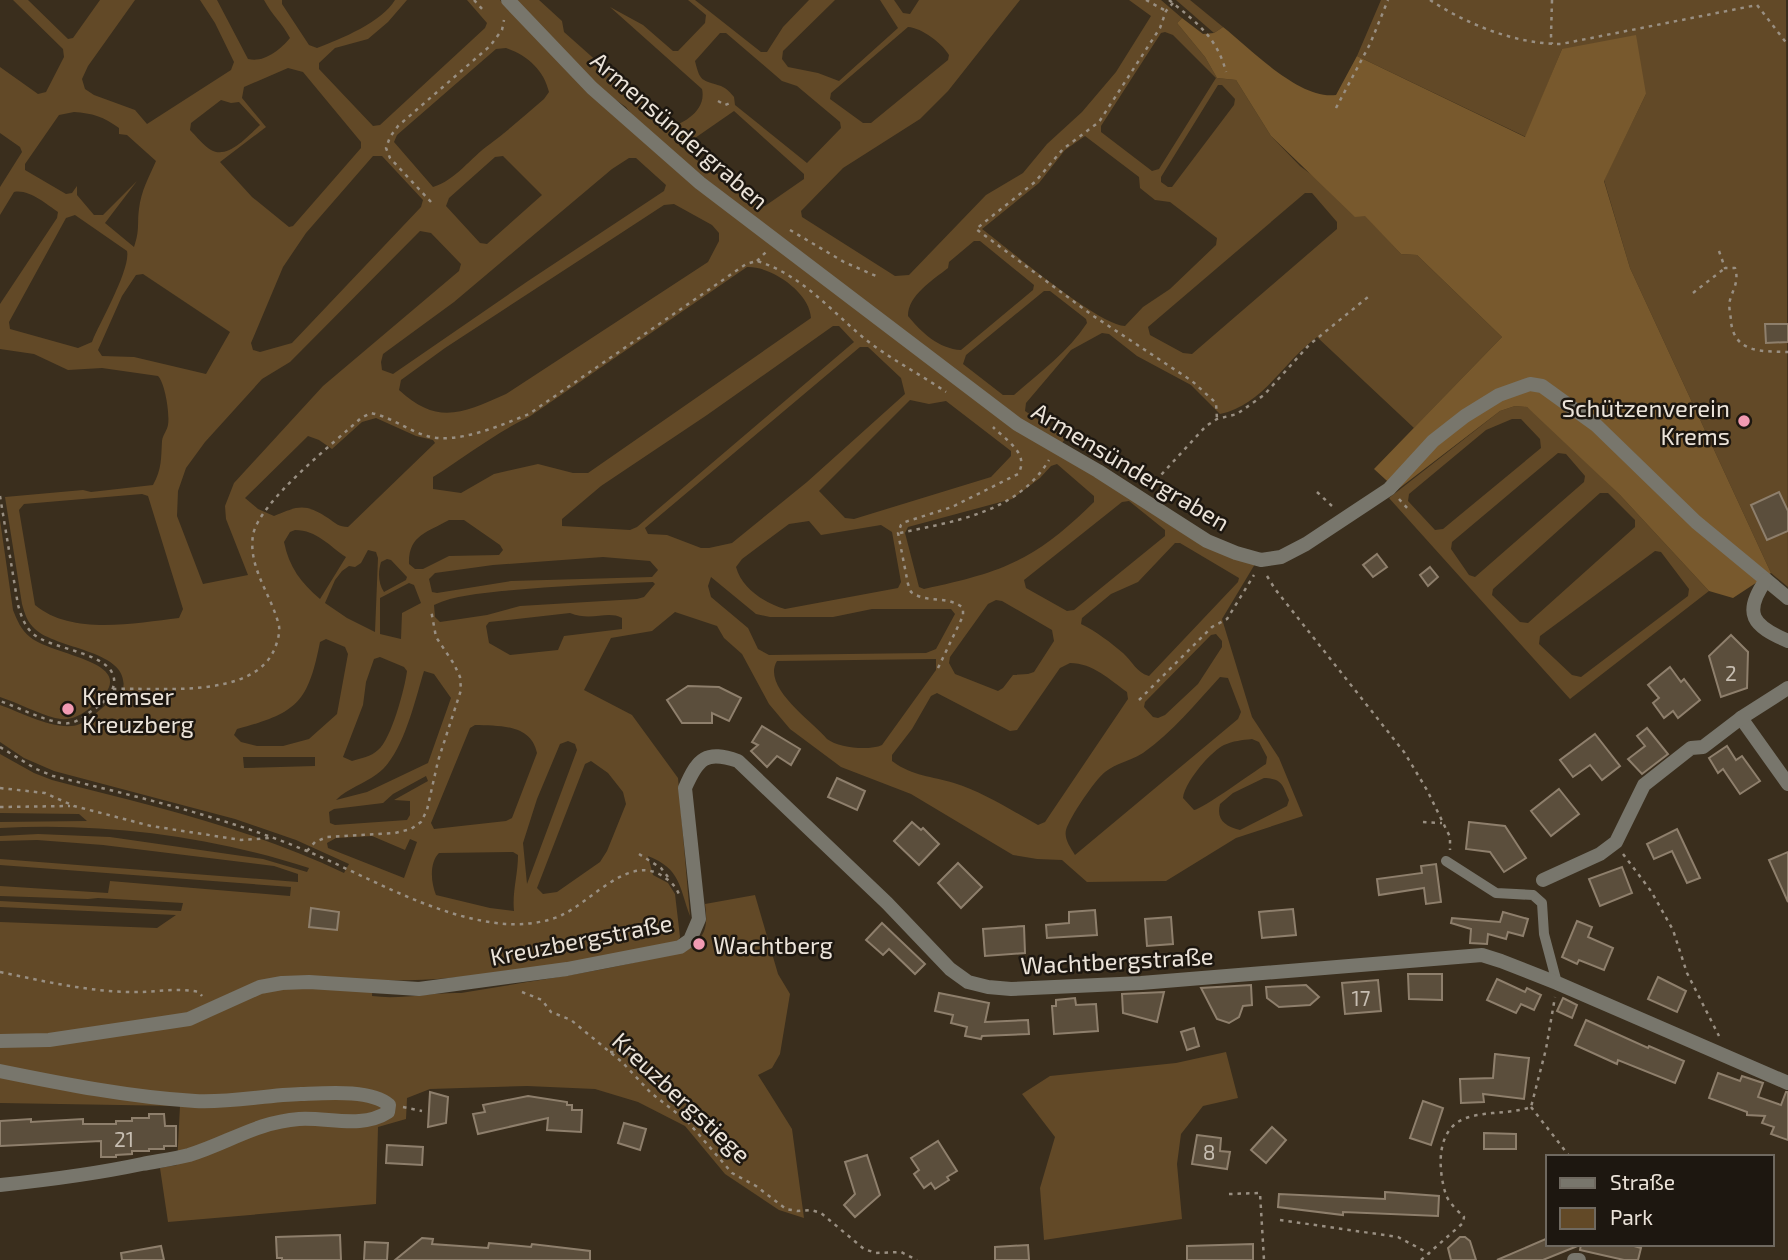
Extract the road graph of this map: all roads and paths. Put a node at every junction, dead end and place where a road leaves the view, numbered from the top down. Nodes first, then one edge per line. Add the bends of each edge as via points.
1 (474, 0) edge
2 (508, 0) edge
3 (1146, 0) edge
4 (1388, 0) edge
5 (1430, 0) edge
6 (1552, 0) edge
7 (1756, 0) edge
8 (1171, 1) edge
9 (1757, 5) junction
10 (483, 10) dead end
11 (1166, 11) junction
12 (505, 17) dead end
13 (1552, 44) junction
14 (1788, 45) edge
15 (1226, 72) dead end
16 (718, 101) dead end
17 (730, 103) dead end
18 (1336, 108) dead end
19 (431, 202) dead end
20 (760, 229) junction
21 (1719, 251) dead end
22 (1725, 268) junction
23 (876, 276) dead end
24 (1693, 293) dead end
25 (1367, 297) dead end
26 (1788, 352) edge
27 (954, 397) dead end
28 (1217, 419) junction
29 (987, 421) dead end
30 (1056, 448) junction
31 (1317, 492) dead end
32 (0, 496) edge
33 (1142, 498) junction
34 (1345, 519) junction
35 (898, 533) junction
36 (1261, 560) junction
37 (1267, 575) dead end
38 (1766, 579) junction
39 (1788, 598) edge
40 (431, 610) dead end
41 (1788, 640) edge
42 (938, 668) dead end
43 (1788, 688) edge
44 (113, 689) junction
45 (1139, 700) dead end
46 (0, 701) edge
47 (1741, 718) junction
48 (0, 747) edge
49 (1788, 783) edge
50 (0, 788) edge
51 (74, 806) junction
52 (0, 807) edge
53 (1423, 822) dead end
54 (1442, 823) junction
55 (273, 838) junction
56 (1616, 842) junction
57 (307, 851) junction
58 (639, 854) dead end
59 (1446, 861) joint
60 (670, 880) junction
61 (1543, 880) dead end
62 (681, 905) dead end
63 (690, 940) joint
64 (0, 972) edge
65 (503, 978) junction
66 (1556, 988) junction
67 (210, 1008) junction
68 (0, 1041) edge
69 (610, 1052) junction
70 (1719, 1053) junction
71 (640, 1057) dead end
72 (0, 1071) edge
73 (1788, 1083) edge
74 (1531, 1107) junction
75 (1568, 1155) edge
76 (0, 1185) edge
77 (1229, 1194) dead end
78 (1280, 1220) dead end
79 (1430, 1254) junction
80 (917, 1260) edge
81 (1264, 1260) edge
82 (1421, 1260) edge

1 - 10 path
2 - 20 street, Armensündergraben via 641,133
3 - 11 path
4 - 18 path
5 - 13 path via 1521,41
6 - 13 path
7 - 9 path
8 - 11 path
8 - 15 path via 1217,46
9 - 13 path
9 - 14 path
11 - 28 path via 1160,28 1099,122 976,229 1091,315 1192,381 1210,396 1218,409
12 - 19 path via 502,30 489,46 390,137 386,148 390,158
16 - 17 path
20 - 23 path via 784,227
20 - 30 street, Armensündergraben via 983,400
21 - 22 path
22 - 24 path
22 - 26 path via 1735,268 1738,278 1729,303 1733,334 1745,346 1762,352
25 - 28 path via 1309,345 1264,395 1237,414
27 - 44 path via 866,340 792,276 757,261 746,264 529,414 502,425 447,438 430,437 382,415 371,413 361,418 270,502 259,519 253,536 254,556 279,624 271,658 243,679 226,683
28 - 33 path via 1191,440
29 - 35 path via 1021,454 1023,466 1018,474 952,507 905,522
30 - 33 street, Armensündergraben
30 - 35 path via 1037,477 990,510
31 - 34 path
32 - 44 path via 23,621 48,643 108,666
33 - 36 street, Armensündergraben via 1207,541
34 - 36 street via 1281,557
34 - 38 street via 1389,489 1465,415 1530,384 1542,386 1597,425 1696,522
35 - 42 path via 911,592 925,599 949,600 963,608
36 - 45 path via 1227,619 1212,627
37 - 54 path via 1404,752
38 - 39 street
38 - 41 street via 1752,607 1756,621 1767,632
40 - 57 path via 436,637 454,664 461,690 421,822 395,833 327,837
43 - 47 street
44 - 46 path via 94,710 66,723
47 - 49 street
47 - 56 street via 1703,747 1691,748 1644,785
48 - 55 path, Kreuzbergstraße via 53,776 231,822
50 - 51 path via 45,793
51 - 52 path
51 - 55 path via 218,837
53 - 54 path
54 - 59 path via 1450,837
55 - 57 path, Kreuzbergstraße
56 - 61 street
56 - 70 path via 1673,930 1687,973 1723,1044
57 - 60 path, Kreuzbergstraße via 425,902 505,923 534,923 560,916 618,877 642,870
58 - 60 path
59 - 66 lane via 1496,893 1533,895 1542,903
60 - 62 path, Kreuzbergstraße
63 - 65 street, Kreuzbergstraße via 680,947 625,959
63 - 66 street, Wachtbergstraße via 699,919 685,788 693,769 706,758 720,755 738,761 968,982 1011,989 1482,955
64 - 67 path via 117,992 180,988 199,992
65 - 67 street, Kreuzbergstraße via 419,989 282,982
65 - 69 path, Kreuzbergstiege via 542,1000 551,1012 571,1020
66 - 70 street, Wachtbergstraße
66 - 74 path
67 - 68 street, Kreuzbergstraße via 189,1019 161,1025 49,1040
69 - 71 path
69 - 80 path, Kreuzbergstiege via 688,1122 732,1173 786,1209 821,1213 864,1249 901,1252
70 - 73 street, Wachtbergstraße
72 - 76 street via 197,1101 320,1093 372,1097 389,1105 382,1116 365,1120 302,1118 266,1123 189,1155 76,1178
74 - 75 path
74 - 79 path via 1465,1118 1447,1133 1440,1158 1447,1198 1464,1217
77 - 81 path via 1259,1193
78 - 79 path via 1398,1237
79 - 82 path

